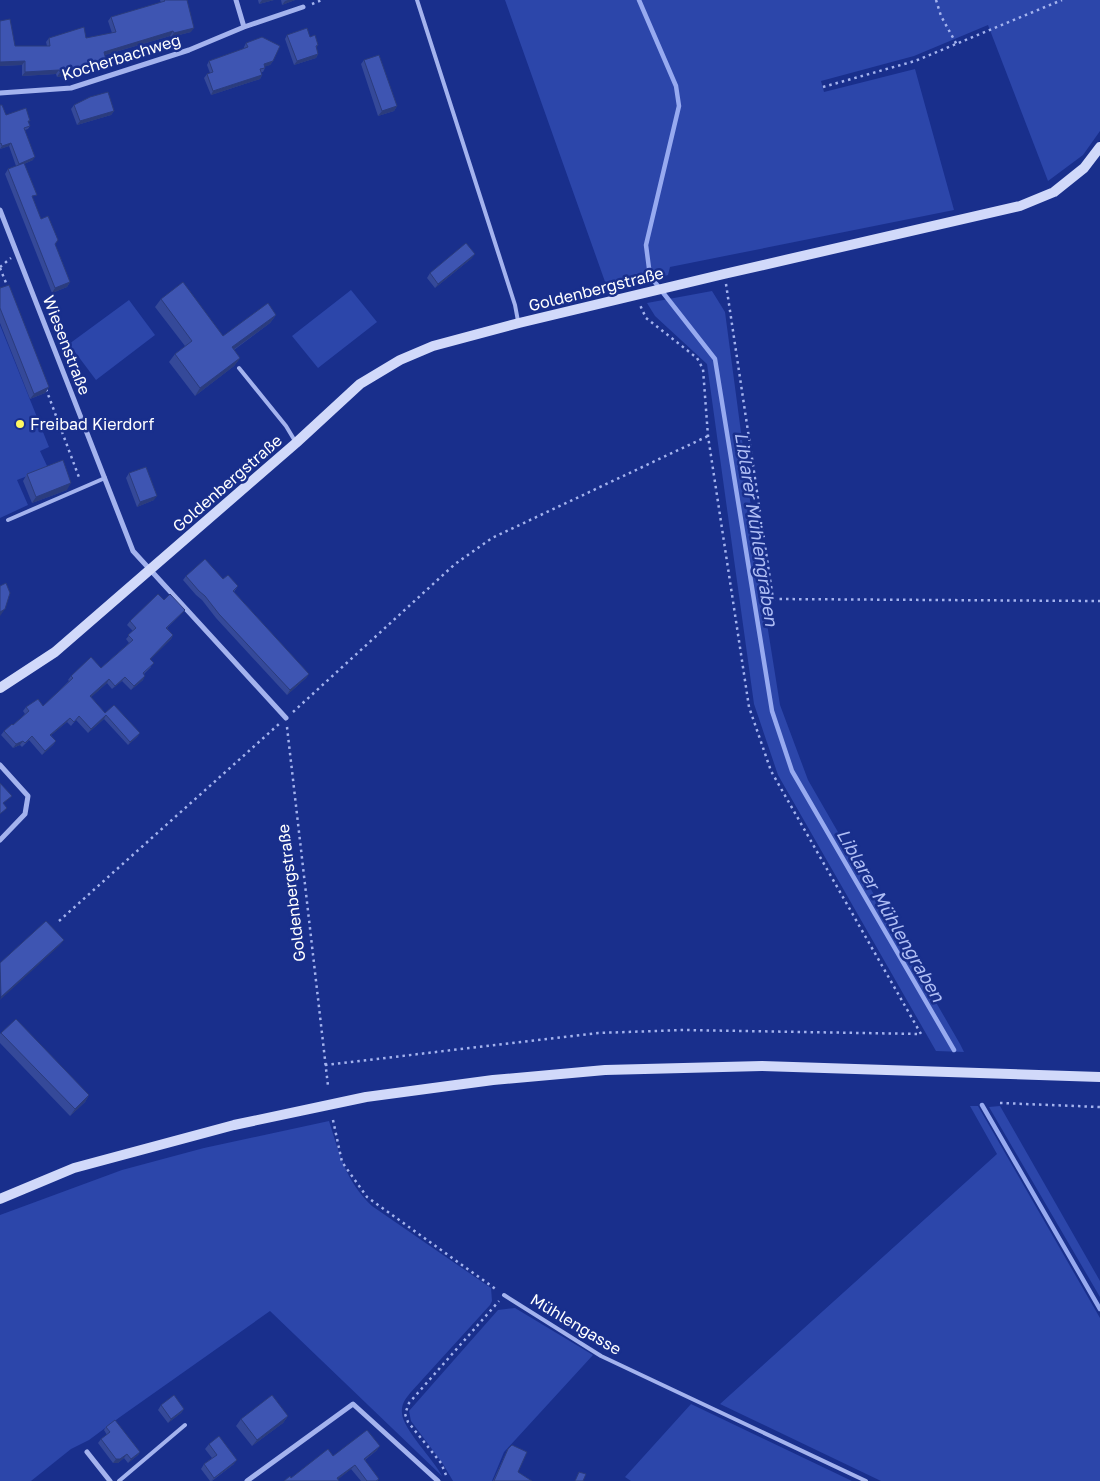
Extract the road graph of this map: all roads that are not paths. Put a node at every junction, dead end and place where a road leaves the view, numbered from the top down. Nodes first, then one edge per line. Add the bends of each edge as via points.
1 (236, 0) edge
2 (416, 0) edge
3 (303, 7) dead end
4 (244, 27) junction
5 (0, 93) edge
6 (1100, 147) edge
7 (0, 210) edge
8 (519, 323) junction
9 (240, 368) edge
10 (296, 443) junction
11 (105, 478) junction
12 (8, 520) dead end
13 (151, 569) junction
14 (0, 688) edge
15 (286, 718) road end
16 (0, 765) edge
17 (0, 840) edge
18 (1100, 1076) edge
19 (0, 1199) edge
20 (504, 1295) road end
21 (185, 1425) dead end
22 (87, 1452) dead end
23 (110, 1481) edge
24 (119, 1481) edge
25 (247, 1481) edge
26 (437, 1481) edge
27 (866, 1481) edge

1 - 4 street
2 - 8 lane
3 - 4 street, Kocherbachweg
4 - 5 street, Kocherbachweg via 189,50 70,88
6 - 8 street, Goldenbergstraße via 1084,168 1054,192 1020,206
7 - 11 street, Wiesenstraße
8 - 10 street, Goldenbergstraße via 433,346 400,360 360,384
9 - 10 lane
10 - 13 street, Goldenbergstraße
11 - 12 lane
11 - 13 street, Wiesenstraße via 133,551
13 - 14 street, Goldenbergstraße via 55,652
13 - 15 street
16 - 17 street via 28,796 25,814
18 - 19 street via 762,1066 605,1070 493,1080 366,1098 234,1124 74,1168
20 - 27 lane, Mühlengasse via 601,1356
21 - 24 lane
22 - 23 street
25 - 26 street via 353,1404

